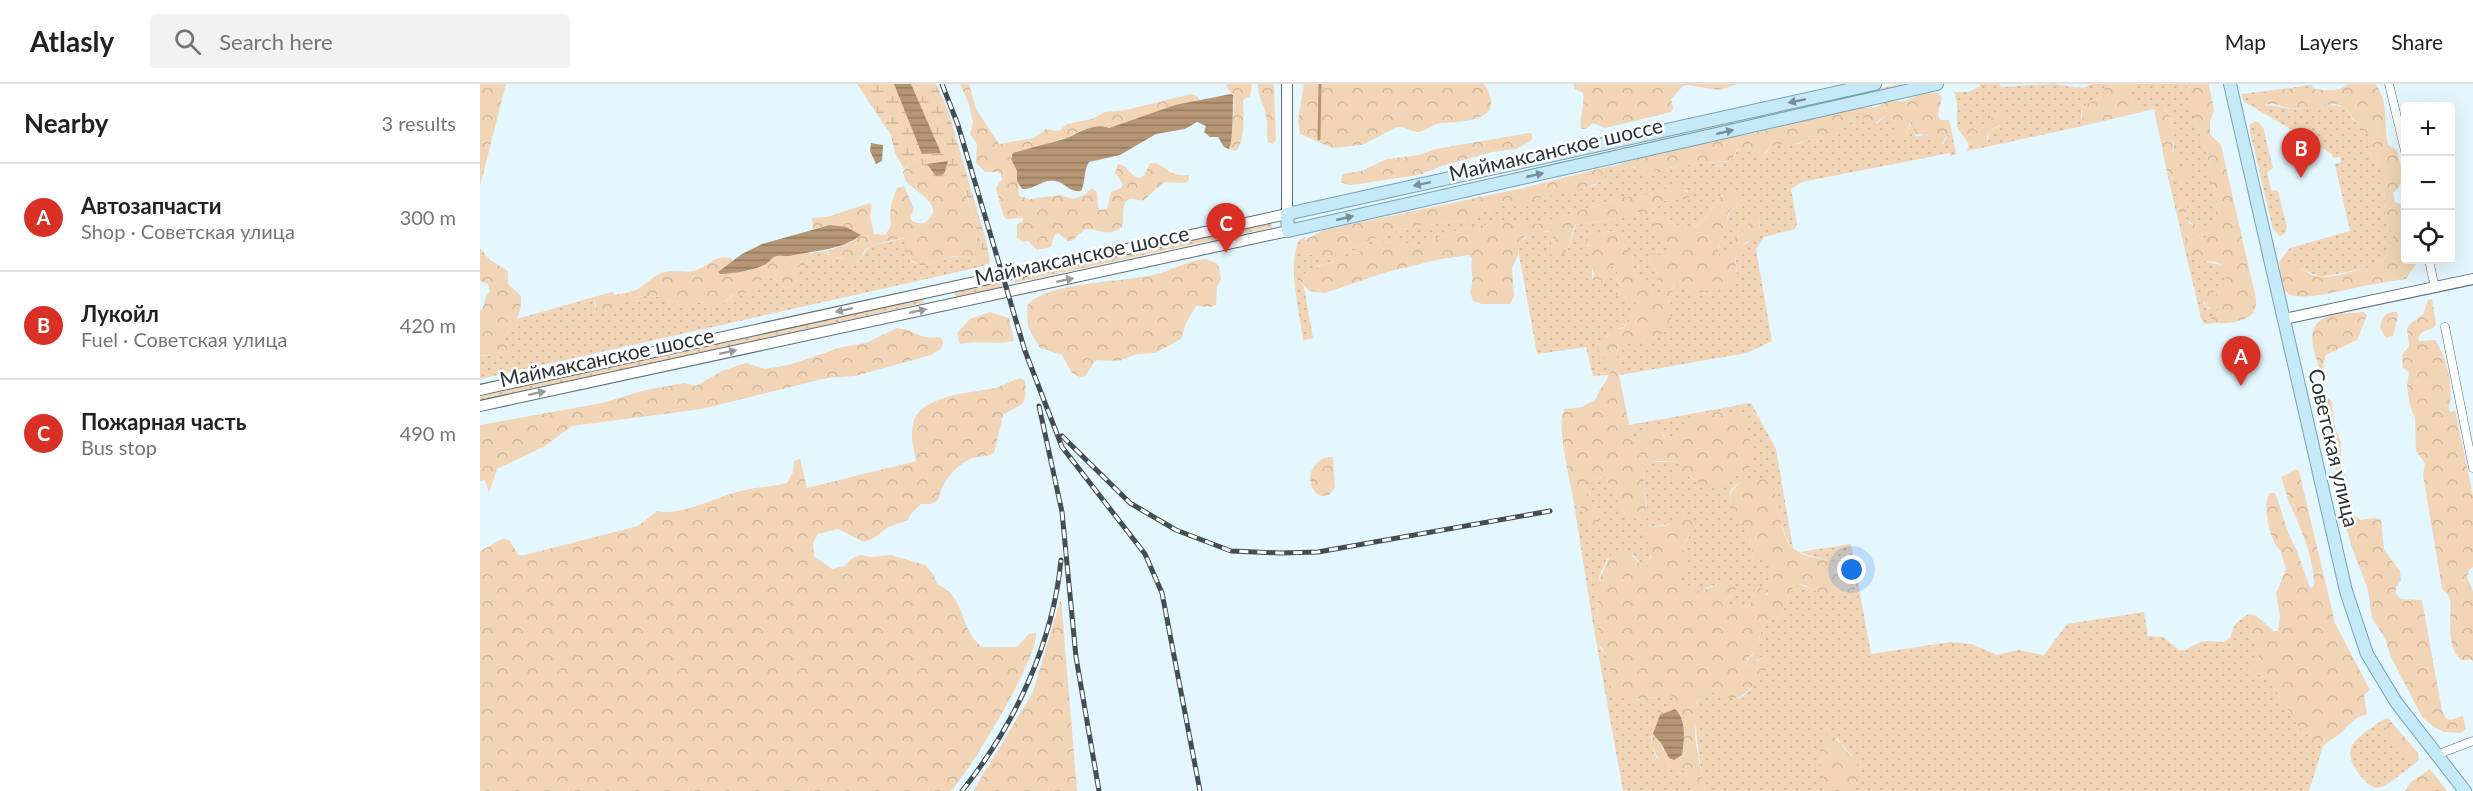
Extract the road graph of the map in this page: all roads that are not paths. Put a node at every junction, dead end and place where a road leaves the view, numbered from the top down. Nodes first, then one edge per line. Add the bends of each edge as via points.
1 (1287, 84) edge
2 (1875, 84) edge
3 (1937, 84) edge
4 (2230, 84) edge
5 (2389, 84) edge
6 (2401, 134) edge
7 (1287, 214) junction
8 (1288, 231) junction
9 (2430, 264) edge
10 (2473, 279) edge
11 (2435, 288) junction
12 (2284, 319) junction
13 (2445, 327) dead end
14 (480, 390) edge
15 (480, 406) edge
16 (2473, 468) edge
17 (2473, 741) edge
18 (2436, 755) junction
19 (2465, 791) edge

1 - 7 main road
2 -> 7 main road, Маймаксанское шоссе
8 -> 3 main road, Маймаксанское шоссе
4 - 12 main road, Советская улица
5 - 6 street
7 - 8 main road
7 -> 14 main road, Маймаксанское шоссе
15 -> 8 main road, Маймаксанское шоссе
9 - 11 street
10 - 11 main road
11 - 12 main road
12 - 18 main road, Советская улица via 2346,591 2367,654 2396,702
13 - 16 street
17 - 18 street
18 - 19 main road, Советская улица

